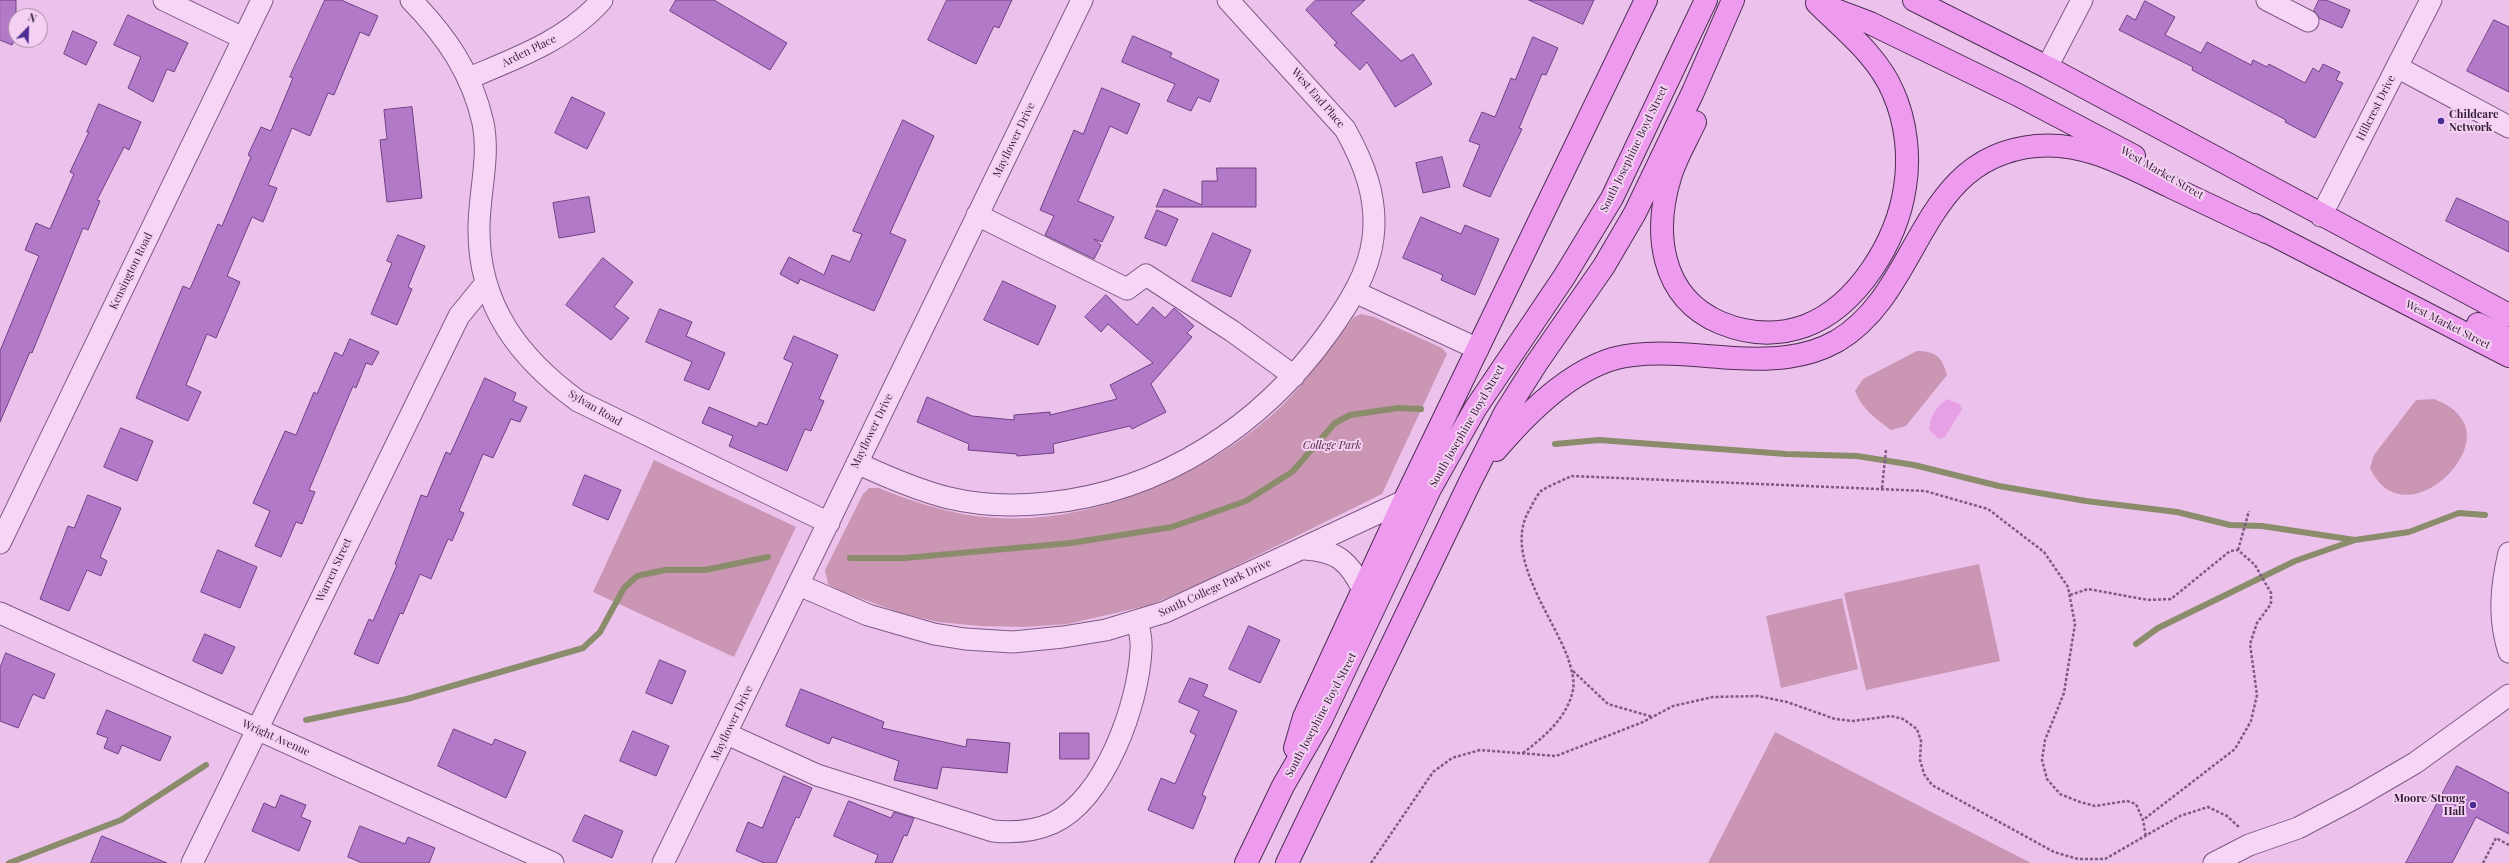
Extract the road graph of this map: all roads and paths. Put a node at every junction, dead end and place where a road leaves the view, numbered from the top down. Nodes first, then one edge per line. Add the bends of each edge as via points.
1 (164, 0) edge
2 (262, 0) edge
3 (411, 0) edge
4 (602, 0) edge
5 (1082, 0) edge
6 (1228, 0) edge
7 (1646, 0) edge
8 (1706, 0) edge
9 (1733, 0) edge
10 (1738, 0) edge
11 (1914, 0) edge
12 (2082, 0) edge
13 (2267, 0) edge
14 (2431, 0) edge
15 (1814, 2) edge
16 (2308, 22) dead end
17 (243, 38) junction
18 (2397, 66) junction
19 (2047, 67) junction
20 (469, 78) junction
21 (2509, 127) edge
22 (978, 215) junction
23 (2321, 216) junction
24 (2266, 232) junction
25 (486, 283) junction
26 (2373, 288) junction
27 (1355, 292) junction
28 (2509, 315) edge
29 (2509, 339) edge
30 (1478, 349) junction
31 (2509, 356) edge
32 (1294, 376) junction
33 (1886, 450) dead end
34 (857, 463) junction
35 (1471, 480) junction
36 (1882, 488) junction
37 (1404, 501) junction
38 (2249, 510) dead end
39 (829, 523) junction
40 (0, 543) edge
41 (1305, 548) junction
42 (2238, 550) junction
43 (2509, 553) edge
44 (799, 585) junction
45 (1363, 590) junction
46 (2070, 595) junction
47 (0, 613) edge
48 (1138, 622) junction
49 (2509, 652) edge
50 (1572, 671) junction
51 (2509, 695) edge
52 (1653, 717) junction
53 (258, 730) junction
54 (727, 734) junction
55 (1523, 753) junction
56 (1283, 786) junction
57 (2143, 820) junction
58 (2146, 837) junction
59 (2249, 845) junction
60 (2509, 845) edge
61 (192, 863) edge
62 (553, 863) edge
63 (663, 863) edge
64 (1246, 863) edge
65 (1287, 863) edge
66 (1371, 863) edge
67 (2214, 863) edge
68 (2484, 863) edge

1 - 17 street
2 - 17 street, Kensington Road
3 - 20 street, Sylvan Road via 449,43
4 - 20 street, Arden Place via 554,40
5 - 22 street, Mayflower Drive
6 - 27 street, West End Place via 1330,110 1357,150 1371,189 1374,214 1371,251
7 - 30 main road
8 - 56 main road, South Josephine Boyd Street via 1612,198 1564,277 1479,403 1431,487 1324,713
9 - 35 main road via 1693,92 1635,213 1604,266 1505,413
10 - 15 main road via 1700,110 1672,172 1664,200 1664,254 1677,290 1694,307 1714,320 1737,329 1763,333 1783,332 1806,326 1842,304 1872,267 1887,240 1905,188 1906,142 1893,91 1861,45
11 - 19 main road
12 - 19 street
13 - 16 street
14 - 18 street, Hillcrest Drive
15 - 24 main road, West Market Street via 1870,23 2025,99 2103,139
17 - 40 street, Kensington Road
18 - 21 street
18 - 23 street, Hillcrest Drive
19 - 23 main road
20 - 25 street, Sylvan Road via 483,124 486,154 479,228 480,255
22 - 32 street via 1127,289 1146,275 1232,331
22 - 34 street, Mayflower Drive
23 - 28 main road
24 - 26 main road, West Market Street
24 - 35 main road via 2112,159 2059,145 2017,149 1983,163 1959,180 1942,198 1895,279 1879,301 1854,329 1836,341 1813,352 1762,360 1668,354 1631,355 1595,366 1546,397 1518,423
25 - 39 street, Sylvan Road via 510,336 529,360 578,401
25 - 53 street, Warren Street via 459,316
26 - 29 main road via 2454,312
26 - 31 main road, West Market Street
27 - 30 street
27 - 32 street, West End Place via 1319,346
30 - 37 main road
32 - 34 street, West End Place via 1269,402 1215,444 1175,467 1124,487 1085,497 1012,505 940,498
33 - 36 path
34 - 39 street, Mayflower Drive
35 - 65 main road
36 - 46 path via 1925,491 1988,509 2044,552 2068,587
36 - 50 path via 1572,476 1541,491 1525,516 1521,551 1528,575 1562,642
37 - 41 street, South College Park Drive
37 - 45 main road
38 - 42 path
39 - 44 street, Mayflower Drive
41 - 45 street, South College Park Drive via 1322,550 1346,562
41 - 48 street, South College Park Drive via 1197,599
42 - 46 path via 2230,551 2171,599 2148,600 2088,589
42 - 57 path via 2255,565 2271,593 2271,604 2257,623 2250,644 2257,695 2251,721 2235,749
43 - 49 street via 2501,598 2503,629
44 - 48 street, South College Park Drive via 868,615 927,632 966,639 1013,642 1063,638
44 - 54 street, Mayflower Drive
45 - 56 main road via 1304,717
46 - 57 path via 2076,624 2064,693 2044,747 2042,760 2047,779 2060,794 2080,802 2095,806 2127,801 2136,804
47 - 53 street, Wright Avenue
48 - 54 street via 1142,648 1131,702 1121,733 1099,780 1078,805 1054,823 1041,827 1007,832 993,830 817,776
50 - 52 path via 1608,704
50 - 55 path via 1573,689 1567,708 1546,736
51 - 59 street via 2415,764 2298,828
52 - 55 path via 1556,756
52 - 58 path via 1673,706 1713,697 1758,696 1787,702 1835,719 1853,721 1891,716 1903,719 1917,729 1921,741 1920,760 1924,774 1932,785 2054,852 2078,859 2105,859
53 - 61 street, Warren Street
53 - 62 street, Wright Avenue
54 - 63 street, Mayflower Drive
55 - 66 path via 1480,750 1452,758 1433,772
56 - 64 main road, South Josephine Boyd Street
57 - 58 path
58 - 59 path via 2180,816 2208,807 2227,816 2241,828
59 - 67 street
60 - 68 path via 2496,838

